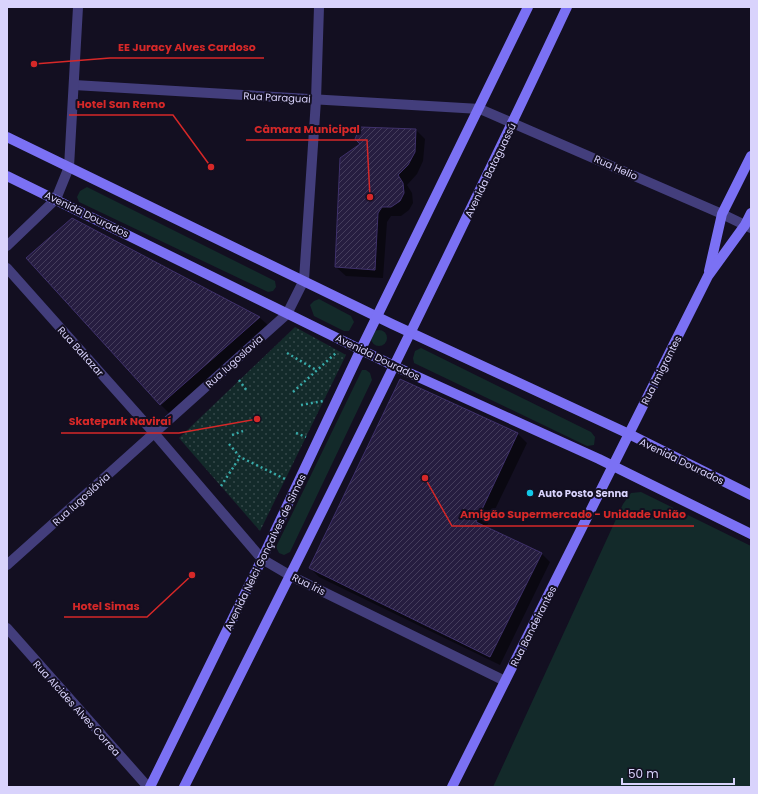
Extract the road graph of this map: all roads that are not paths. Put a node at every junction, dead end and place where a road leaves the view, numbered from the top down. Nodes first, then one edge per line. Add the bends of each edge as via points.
1 (78, 7) edge
2 (319, 7) edge
3 (528, 7) edge
4 (567, 7) edge
5 (74, 85) junction
6 (316, 100) junction
7 (480, 109) junction
8 (513, 122) junction
9 (7, 137) edge
10 (751, 156) edge
11 (70, 167) junction
12 (7, 176) edge
13 (56, 199) junction
14 (751, 213) edge
15 (722, 214) junction
16 (748, 227) edge
17 (7, 246) edge
18 (7, 268) edge
19 (708, 276) junction
20 (304, 280) junction
21 (287, 314) junction
22 (377, 316) junction
23 (410, 332) junction
24 (361, 349) junction
25 (394, 366) junction
26 (154, 433) junction
27 (629, 434) junction
28 (613, 465) junction
29 (751, 495) edge
30 (751, 534) edge
31 (262, 559) junction
32 (7, 565) edge
33 (291, 576) junction
34 (7, 628) edge
35 (505, 681) junction
36 (149, 787) edge
37 (184, 787) edge
38 (452, 787) edge

1 - 5 street
2 - 6 street
3 - 7 main road
4 - 8 main road, Avenida Bataguassú
5 - 6 street, Rua Paraguai
5 - 11 street
6 - 7 street, Rua Paraguai
6 - 20 street
7 - 8 street, Rua Helio
7 - 22 main road
8 - 15 street, Rua Helio
8 - 23 main road, Avenida Bataguassú
9 - 11 main road, Avenida Dourados
10 - 15 main road, Rua Imigrantes
11 - 13 street
11 - 20 main road, Avenida Dourados
12 - 13 main road, Avenida Dourados
13 - 17 street
13 - 21 main road, Avenida Dourados
14 - 16 main road, Rua Imigrantes
15 - 16 street, Rua Helio
15 - 19 main road, Rua Imigrantes
16 - 19 main road, Rua Imigrantes
18 - 26 street, Rua Baltazar
19 - 27 main road, Rua Imigrantes
20 - 21 street, Rua Iugoslavia
20 - 22 main road, Avenida Dourados
21 - 24 main road, Avenida Dourados
21 - 26 street, Rua Iugoslavia
22 - 23 main road, Avenida Dourados
22 - 24 main road, Avenida Nelci Gonçalves de Simas
23 - 25 main road
23 - 27 main road, Avenida Dourados
24 - 25 main road, Avenida Dourados
24 - 31 main road, Avenida Nelci Gonçalves de Simas
25 - 28 main road, Avenida Dourados
25 - 33 main road
26 - 31 street, Rua Íris
26 - 32 street, Rua Iugoslávia
27 - 28 main road, Rua Imigrantes
27 - 29 main road, Avenida Dourados
28 - 30 main road, Avenida Dourados
28 - 35 main road, Rua Bandeirantes
31 - 33 street, Rua Íris
31 - 36 main road, Avenida Nelci Gonçalves de Simas
33 - 35 street, Rua Íris
33 - 37 main road
34 - 36 street, Rua Alcides Alves Correa
35 - 38 main road, Rua Bandeirantes

